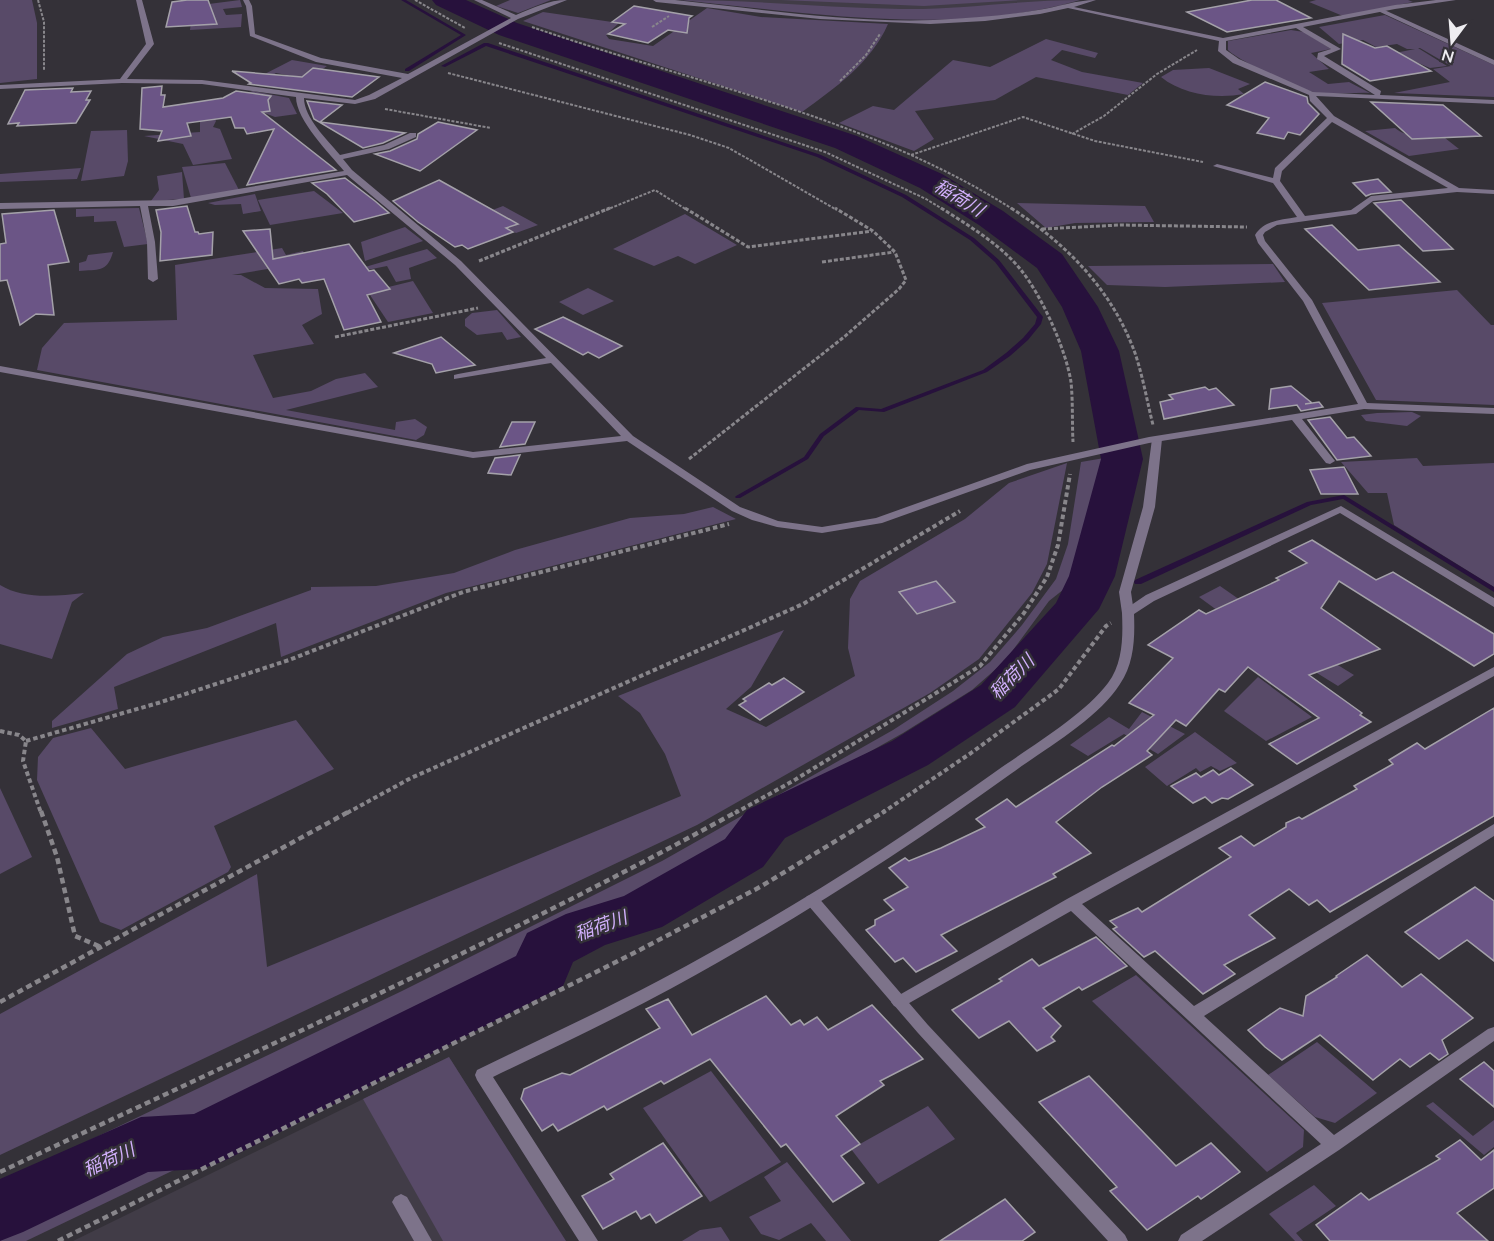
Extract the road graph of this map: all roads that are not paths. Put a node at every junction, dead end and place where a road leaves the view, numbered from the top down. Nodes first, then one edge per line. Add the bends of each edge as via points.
1 (139, 0) edge
2 (246, 0) edge
3 (477, 0) edge
4 (564, 0) edge
5 (656, 0) edge
6 (1093, 0) edge
7 (1413, 0) edge
8 (1453, 0) edge
9 (1421, 3) junction
10 (1067, 7) junction
11 (1380, 10) junction
12 (513, 20) junction
13 (1299, 27) junction
14 (1222, 44) junction
15 (1494, 63) edge
16 (410, 77) junction
17 (122, 81) junction
18 (0, 87) edge
19 (1312, 94) junction
20 (300, 96) junction
21 (1382, 96) junction
22 (1494, 102) edge
23 (1331, 118) junction
24 (413, 135) dead end
25 (336, 158) junction
26 (1217, 166) road end
27 (349, 172) junction
28 (1276, 181) junction
29 (1457, 190) junction
30 (1494, 192) edge
31 (144, 205) junction
32 (0, 206) edge
33 (1302, 218) junction
34 (153, 279) dead end
35 (553, 360) junction
36 (0, 369) edge
37 (458, 377) dead end
38 (1364, 406) junction
39 (1494, 411) edge
40 (1295, 417) junction
41 (629, 438) junction
42 (1153, 440) junction
43 (1330, 461) dead end
44 (1494, 603) edge
45 (1128, 613) junction
46 (1494, 670) edge
47 (1494, 829) edge
48 (812, 900) junction
49 (1072, 903) junction
50 (899, 1002) junction
51 (1192, 1015) junction
52 (1494, 1033) edge
53 (1333, 1144) junction
54 (401, 1202) dead end
55 (423, 1241) edge
56 (589, 1241) edge
57 (1119, 1241) edge
58 (1187, 1241) edge

1 - 17 street via 150,44
2 - 16 street via 252,35 319,60
3 - 12 street
4 - 12 street
5 - 10 street via 888,20 959,21
6 - 10 street
7 - 9 street
8 - 9 street
9 - 11 street
10 - 14 street
11 - 13 street
11 - 15 street
12 - 16 street
13 - 14 street
13 - 21 street via 1337,49 1320,57
14 - 19 street via 1222,51 1236,61
16 - 20 street via 372,98 356,102
17 - 18 street
17 - 20 street via 202,82
19 - 21 street
19 - 23 street
20 - 25 street via 310,123
21 - 22 street
23 - 28 street via 1278,170
23 - 29 street
24 - 25 street via 386,147
25 - 27 street
26 - 28 street
27 - 31 street
27 - 35 street via 462,267
28 - 33 street
29 - 30 street
29 - 33 street via 1371,199 1353,212
31 - 32 street
31 - 34 street
33 - 38 street via 1275,223 1259,235 1308,300
35 - 37 street
35 - 41 street
36 - 41 street via 473,455
38 - 39 street
38 - 40 street
40 - 42 street
40 - 43 street
41 - 42 street via 736,509 777,524 822,530 878,521 998,476 1079,454
42 - 45 street via 1149,507 1125,592
44 - 45 street via 1341,509 1150,597
45 - 48 street via 1129,641 1124,663 1115,683 1092,709 965,800
46 - 49 street
47 - 51 street
48 - 50 street
48 - 56 street via 666,984 483,1075
49 - 50 street
49 - 51 street
50 - 57 street
51 - 53 street
52 - 53 street
53 - 58 street
54 - 55 street

